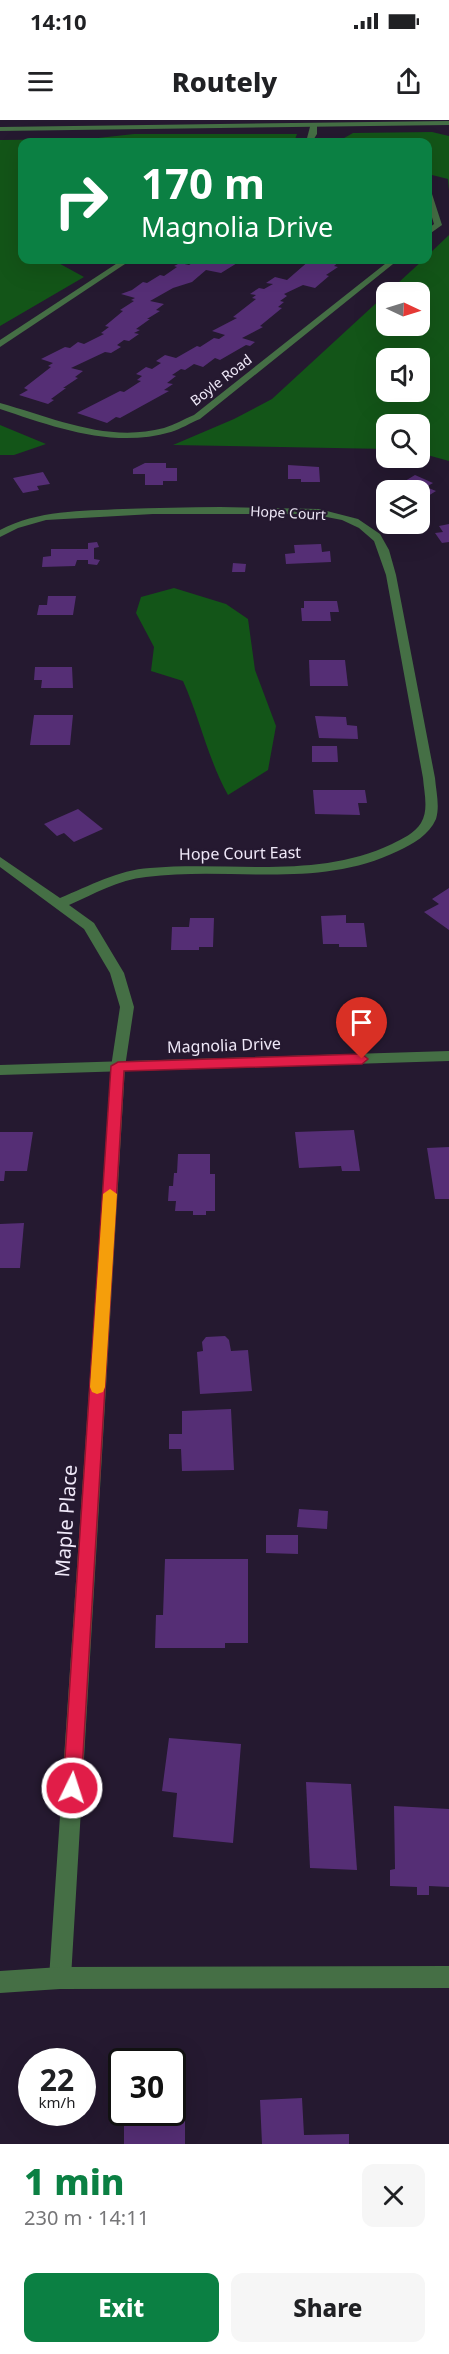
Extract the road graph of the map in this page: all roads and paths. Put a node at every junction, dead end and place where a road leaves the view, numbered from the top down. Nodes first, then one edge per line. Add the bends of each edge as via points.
1 (449, 123) edge
2 (313, 124) junction
3 (0, 129) edge
4 (312, 138) edge
5 (432, 206) edge
6 (432, 230) edge
7 (121, 264) edge
8 (389, 264) edge
9 (0, 344) edge
10 (0, 405) edge
11 (0, 534) edge
12 (420, 833) joint
13 (0, 861) edge
14 (58, 904) junction
15 (449, 1056) edge
16 (118, 1066) junction
17 (0, 1070) edge
18 (449, 1977) edge
19 (60, 1978) junction
20 (0, 1983) edge

1 - 2 street
2 - 3 street
2 - 4 street
5 - 6 street via 438,225
7 - 9 street
8 - 10 street, Boyle Road via 197,417 163,431 113,436 81,432
11 - 12 street, Hope Court via 26,522 60,515 287,510 329,513 376,535 391,575 429,778 432,810
12 - 14 street, Hope Court East via 380,855 354,863 328,868 147,872
13 - 14 street
14 - 16 street via 89,926 117,973 128,1007
15 - 16 street, Magnolia Drive
16 - 17 street, Magnolia Drive
16 - 19 street, Maple Place
18 - 19 street
19 - 20 street

